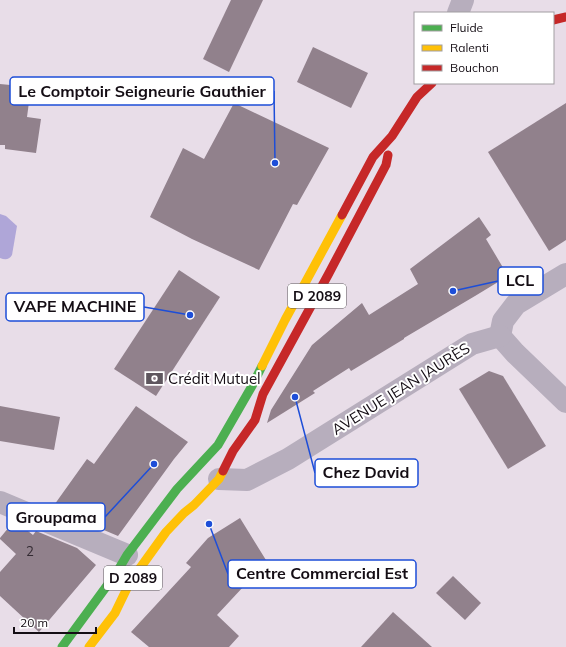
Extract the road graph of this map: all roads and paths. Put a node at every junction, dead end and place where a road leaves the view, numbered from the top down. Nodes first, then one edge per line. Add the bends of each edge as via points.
1 (463, 0) edge
2 (458, 12) edge
3 (566, 17) edge
4 (554, 20) edge
5 (431, 84) edge
6 (392, 136) junction
7 (566, 274) edge
8 (500, 336) junction
9 (566, 402) edge
10 (219, 479) junction
11 (0, 502) edge
12 (127, 555) junction
13 (62, 647) edge
14 (89, 647) edge

1 - 2 street
3 - 4 main road
5 - 6 main road, D 2089 via 417,97
6 - 10 main road, D 2089 via 386,165 263,394 255,420 233,451
6 - 12 main road, D 2089 via 373,157 218,445 177,490
7 - 8 street via 516,304 503,321
8 - 9 street
8 - 10 street, AVENUE JEAN JAURÈS via 472,344 267,470 247,480
10 - 14 main road, D 2089 via 166,532 130,582 115,613
11 - 12 street
12 - 13 main road, D 2089 via 118,572

